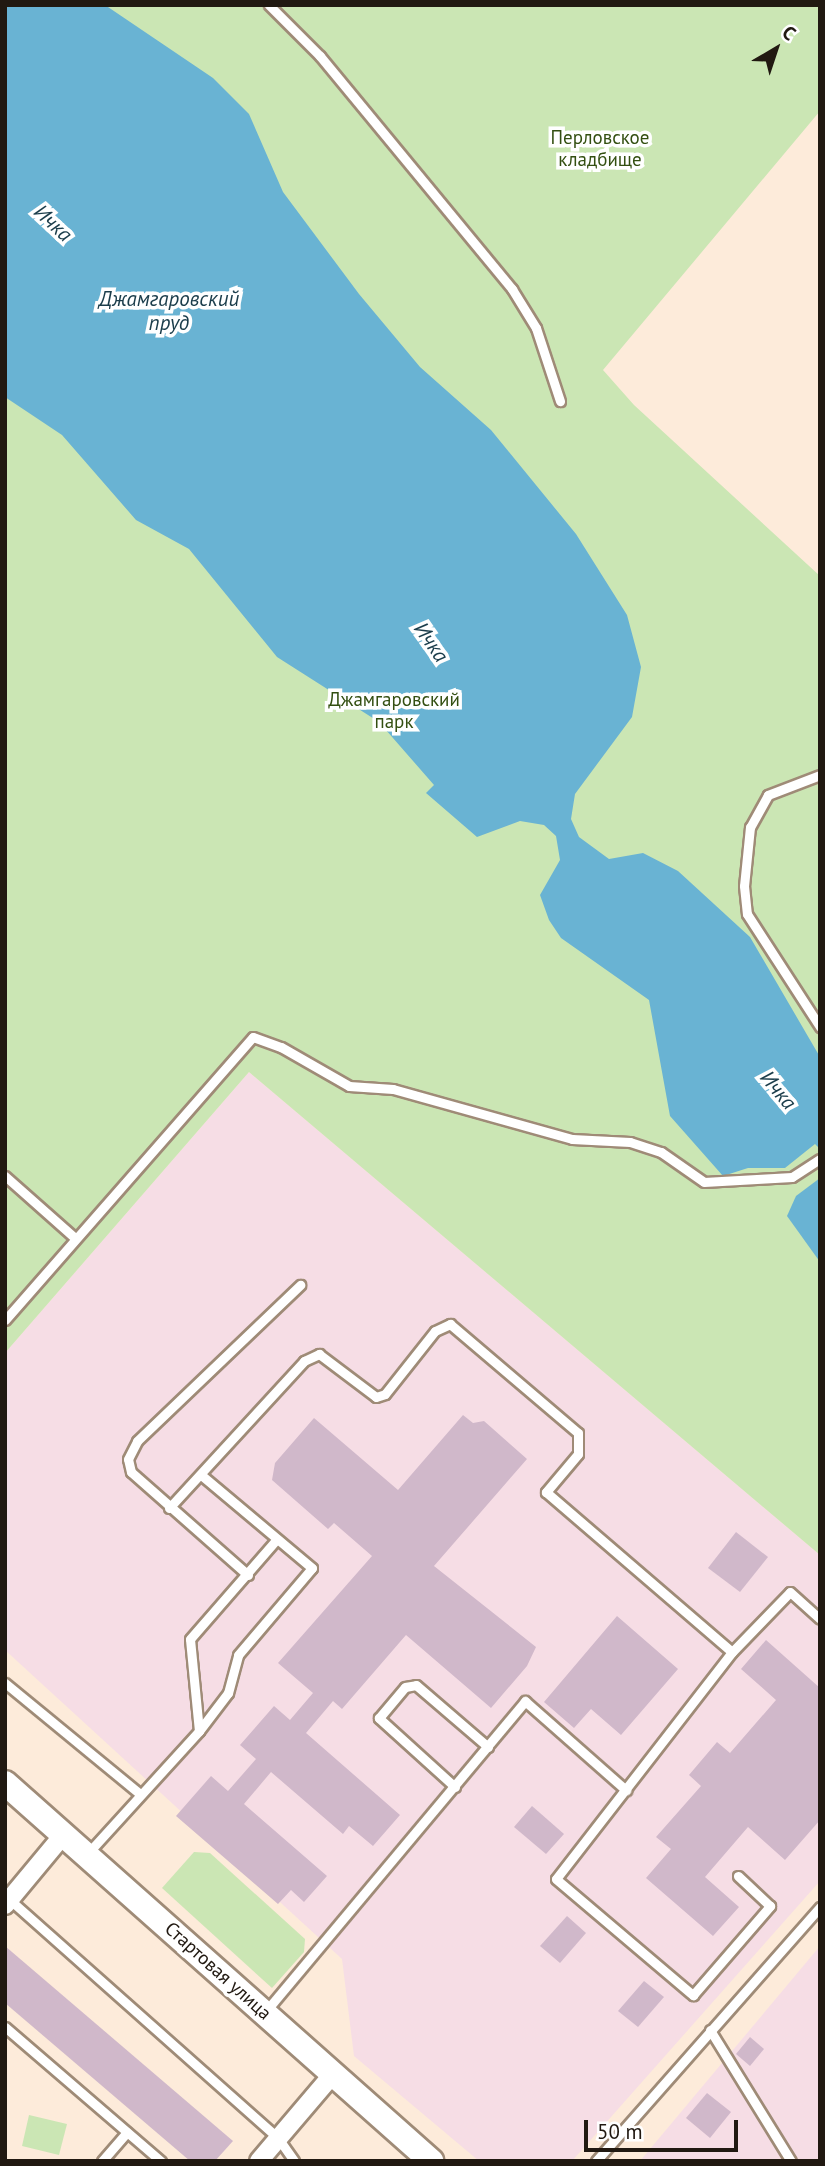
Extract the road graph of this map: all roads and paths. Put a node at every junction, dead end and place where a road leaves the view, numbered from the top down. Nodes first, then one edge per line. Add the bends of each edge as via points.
1 (269, 5) edge
2 (560, 401) dead end
3 (820, 775) edge
4 (820, 1027) edge
5 (820, 1159) edge
6 (5, 1176) edge
7 (75, 1238) junction
8 (300, 1285) dead end
9 (5, 1320) edge
10 (201, 1475) junction
11 (169, 1508) junction
12 (276, 1540) junction
13 (248, 1575) junction
14 (820, 1619) edge
15 (732, 1651) junction
16 (5, 1683) edge
17 (199, 1731) junction
18 (488, 1747) junction
19 (5, 1783) edge
20 (454, 1787) junction
21 (626, 1790) junction
22 (140, 1794) junction
23 (64, 1835) junction
24 (87, 1855) junction
25 (738, 1876) dead end
26 (7, 1900) edge
27 (820, 1907) edge
28 (265, 2013) junction
29 (5, 2028) edge
30 (710, 2030) junction
31 (333, 2074) junction
32 (127, 2132) junction
33 (278, 2138) junction
34 (103, 2161) edge
35 (160, 2161) edge
36 (259, 2161) edge
37 (294, 2161) edge
38 (431, 2161) edge
39 (596, 2161) edge
40 (791, 2161) edge

1 - 2 lane via 320,56 512,289 536,328
3 - 4 lane via 768,795 750,827 744,886 747,914
5 - 7 lane via 792,1177 704,1182 661,1152 630,1142 572,1139 393,1089 349,1086 281,1046 253,1037
6 - 7 lane
7 - 9 lane
8 - 11 lane via 137,1441 128,1459 131,1472
10 - 11 lane
10 - 12 lane
10 - 15 lane via 303,1361 319,1354 376,1397 385,1394 435,1331 450,1324 578,1433 578,1454 546,1492
11 - 13 lane
12 - 13 lane
12 - 17 lane via 312,1568 238,1655 228,1693
13 - 17 lane via 190,1639
14 - 15 lane via 790,1592
15 - 21 lane
16 - 22 lane
17 - 22 lane
18 - 20 lane
18 - 20 lane via 416,1685 405,1687 379,1718
18 - 21 lane via 525,1701
19 - 23 street, Стартовая улица
20 - 28 lane
21 - 25 lane via 556,1880 693,1995 770,1906
22 - 24 lane
23 - 24 street, Стартовая улица
23 - 26 street
24 - 28 street, Стартовая улица
26 - 33 lane
27 - 30 lane
28 - 31 street, Стартовая улица
29 - 32 lane
30 - 39 lane
30 - 40 lane
31 - 33 street
31 - 38 street, Стартовая улица
32 - 34 lane
32 - 35 lane
33 - 36 street
33 - 37 lane

